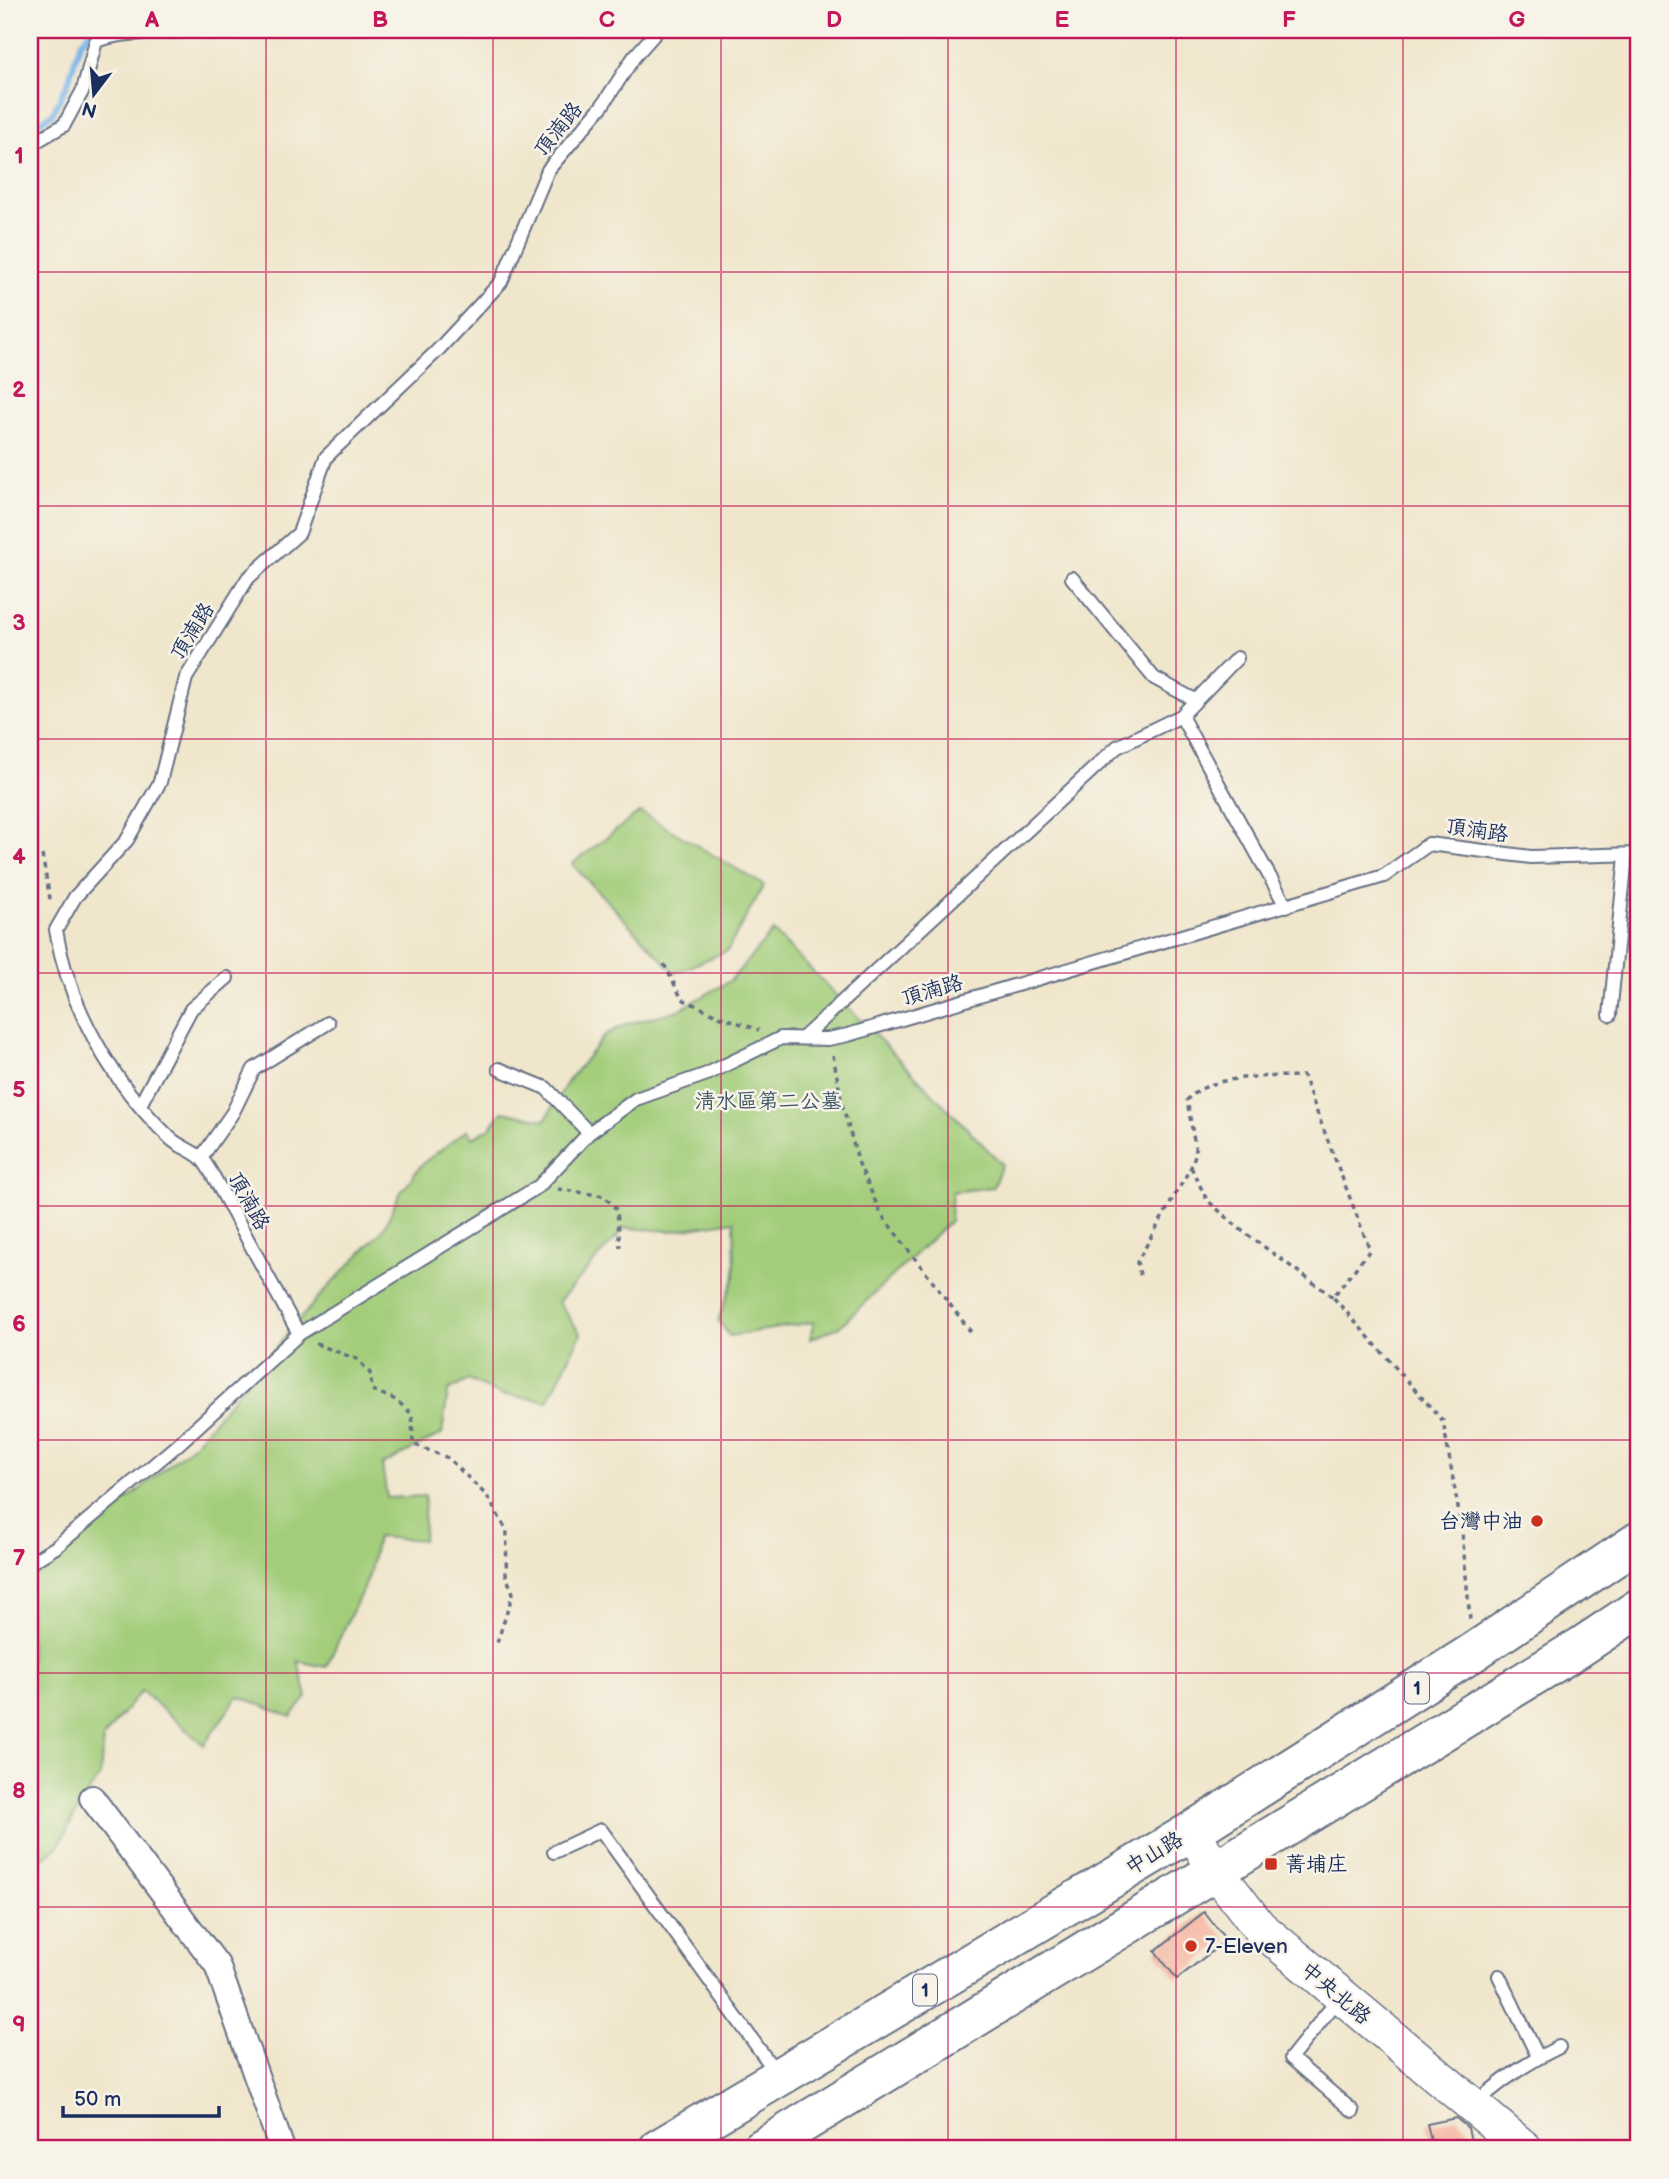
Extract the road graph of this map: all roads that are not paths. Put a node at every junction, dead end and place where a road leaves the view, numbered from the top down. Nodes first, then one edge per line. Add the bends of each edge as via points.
1 (188, 30) edge
2 (658, 30) edge
3 (30, 145) edge
4 (1072, 578) dead end
5 (1237, 658) dead end
6 (1195, 700) junction
7 (1181, 716) junction
8 (1633, 855) edge
9 (1286, 906) junction
10 (227, 978) dead end
11 (1610, 1015) dead end
12 (328, 1023) dead end
13 (803, 1038) junction
14 (499, 1069) dead end
15 (140, 1105) junction
16 (589, 1133) junction
17 (201, 1158) junction
18 (299, 1334) junction
19 (1639, 1541) edge
20 (30, 1563) edge
21 (1639, 1608) edge
22 (92, 1798) dead end
23 (1192, 1830) junction
24 (554, 1852) dead end
25 (1216, 1871) junction
26 (1499, 1976) dead end
27 (1340, 1997) junction
28 (1559, 2047) dead end
29 (1538, 2057) junction
30 (779, 2077) junction
31 (1473, 2106) junction
32 (1353, 2111) dead end
33 (282, 2149) edge
34 (659, 2149) edge
35 (761, 2149) edge
36 (1525, 2149) edge

1 - 3 lane via 113,35 96,41 83,90 64,125
2 - 15 lane, 頂湳路 via 548,170 500,282 437,351 326,457 299,533 248,578 186,678 160,782 127,840 75,897 56,930 68,980 85,1021 130,1097
4 - 6 lane via 1154,678
5 - 6 lane
6 - 7 lane
7 - 9 lane
7 - 13 lane via 1116,747
8 - 9 lane, 頂湳路 via 1531,857 1429,844 1384,876
8 - 11 lane
9 - 13 lane, 頂湳路 via 828,1039
10 - 15 lane via 191,1009
12 - 17 lane via 254,1069 233,1112
13 - 16 lane, 頂湳路 via 781,1038 707,1074 636,1098
14 - 16 lane via 546,1088
15 - 17 lane, 頂湳路 via 172,1140
16 - 18 lane, 頂湳路 via 539,1186
17 - 18 lane, 頂湳路
18 - 20 lane, 頂湳路 via 176,1446 56,1547
19 - 23 main road, 中山路 / 1
21 - 25 main road, 1
22 - 33 street via 217,1965
23 - 25 street, 中央北路
23 - 30 main road, 中山路 / 1
24 - 30 lane via 601,1830
25 - 27 street, 中央北路 via 1259,1927
25 - 35 main road, 1
26 - 29 lane
27 - 31 street, 中央北路
27 - 32 lane via 1291,2058
28 - 29 lane
29 - 31 lane
30 - 34 main road, 中山路 / 1
31 - 36 street, 中央北路

